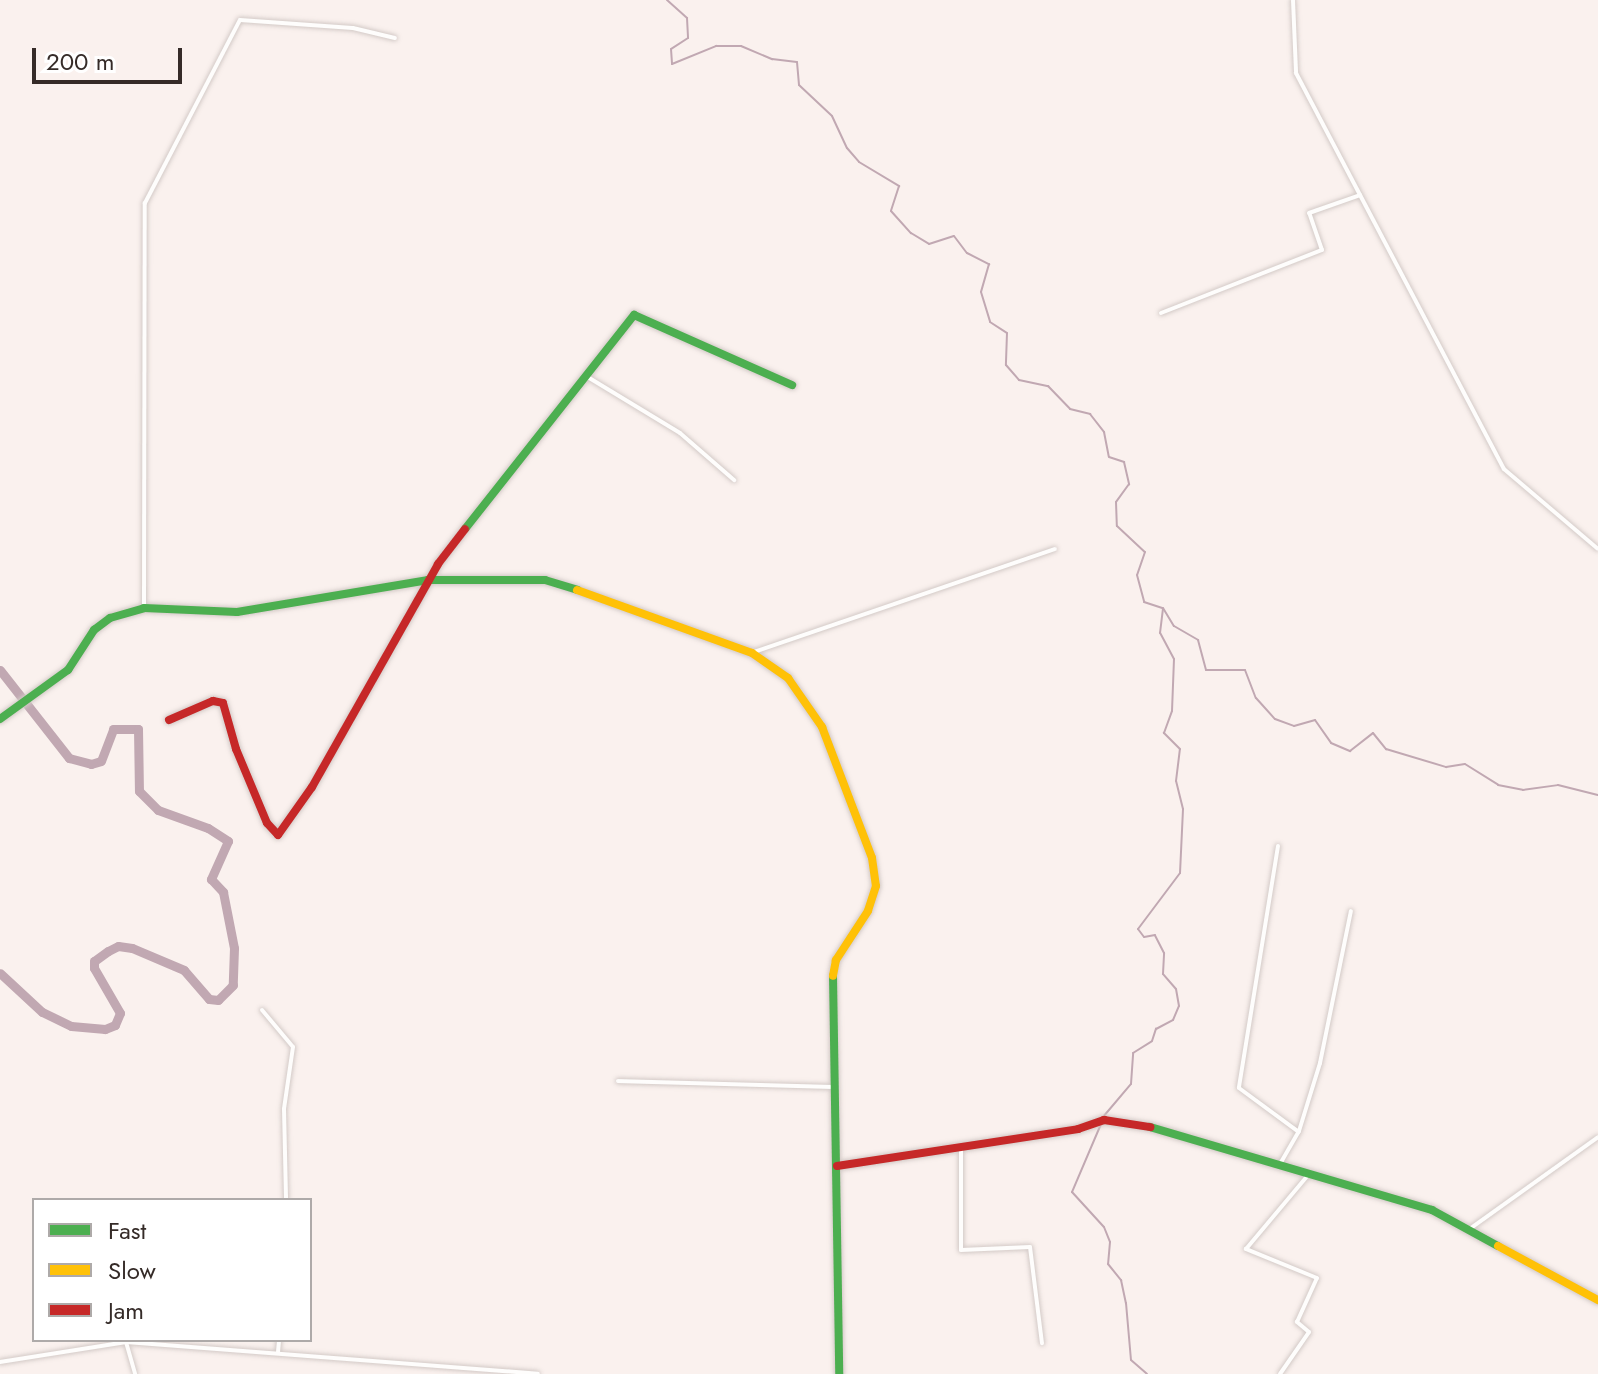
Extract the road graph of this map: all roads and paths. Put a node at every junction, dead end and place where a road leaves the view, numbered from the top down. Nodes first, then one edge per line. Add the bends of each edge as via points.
1 (1293, 0) edge
2 (395, 38) dead end
3 (1360, 195) junction
4 (1161, 313) dead end
5 (586, 376) junction
6 (792, 385) dead end
7 (734, 480) dead end
8 (1055, 549) dead end
9 (1598, 549) edge
10 (428, 580) junction
11 (144, 608) junction
12 (752, 653) junction
13 (0, 719) edge
14 (169, 720) dead end
15 (1278, 846) dead end
16 (1351, 911) dead end
17 (262, 1010) dead end
18 (618, 1081) dead end
19 (833, 1087) junction
20 (1299, 1132) junction
21 (1598, 1137) edge
22 (961, 1146) junction
23 (1280, 1164) junction
24 (837, 1166) junction
25 (1311, 1172) junction
26 (286, 1198) edge
27 (1471, 1228) junction
28 (1598, 1300) edge
29 (126, 1342) edge
30 (279, 1342) edge
31 (1042, 1343) dead end
32 (278, 1352) junction
33 (0, 1362) edge
34 (135, 1374) edge
35 (538, 1374) edge
36 (839, 1374) edge
37 (1280, 1374) edge

1 - 3 street via 1293,66
2 - 11 street via 353,28 240,20 145,203
3 - 4 street via 1309,213 1323,249
3 - 9 street via 1506,473
5 - 6 street via 638,313
5 - 7 street via 680,433
5 - 10 street
8 - 12 street
10 - 11 street via 237,612
10 - 12 street via 536,578 683,624
10 - 14 street via 312,787 278,835 267,823 236,749 223,703 213,701
11 - 13 street via 103,621 71,666
12 - 19 street via 805,696 872,858 874,899 842,946 831,980
15 - 20 street via 1239,1088
16 - 20 street via 1320,1063
17 - 26 street via 293,1047 284,1109
18 - 19 street
19 - 24 street
20 - 23 street
21 - 27 street
22 - 23 street via 1115,1120
22 - 24 street
22 - 31 street via 961,1250 1030,1247
23 - 25 street
24 - 36 street
25 - 27 street via 1432,1210
25 - 37 street via 1246,1249 1317,1278 1297,1322 1309,1332
27 - 28 street
29 - 32 street
29 - 33 street
29 - 34 street
30 - 32 street
32 - 35 street

